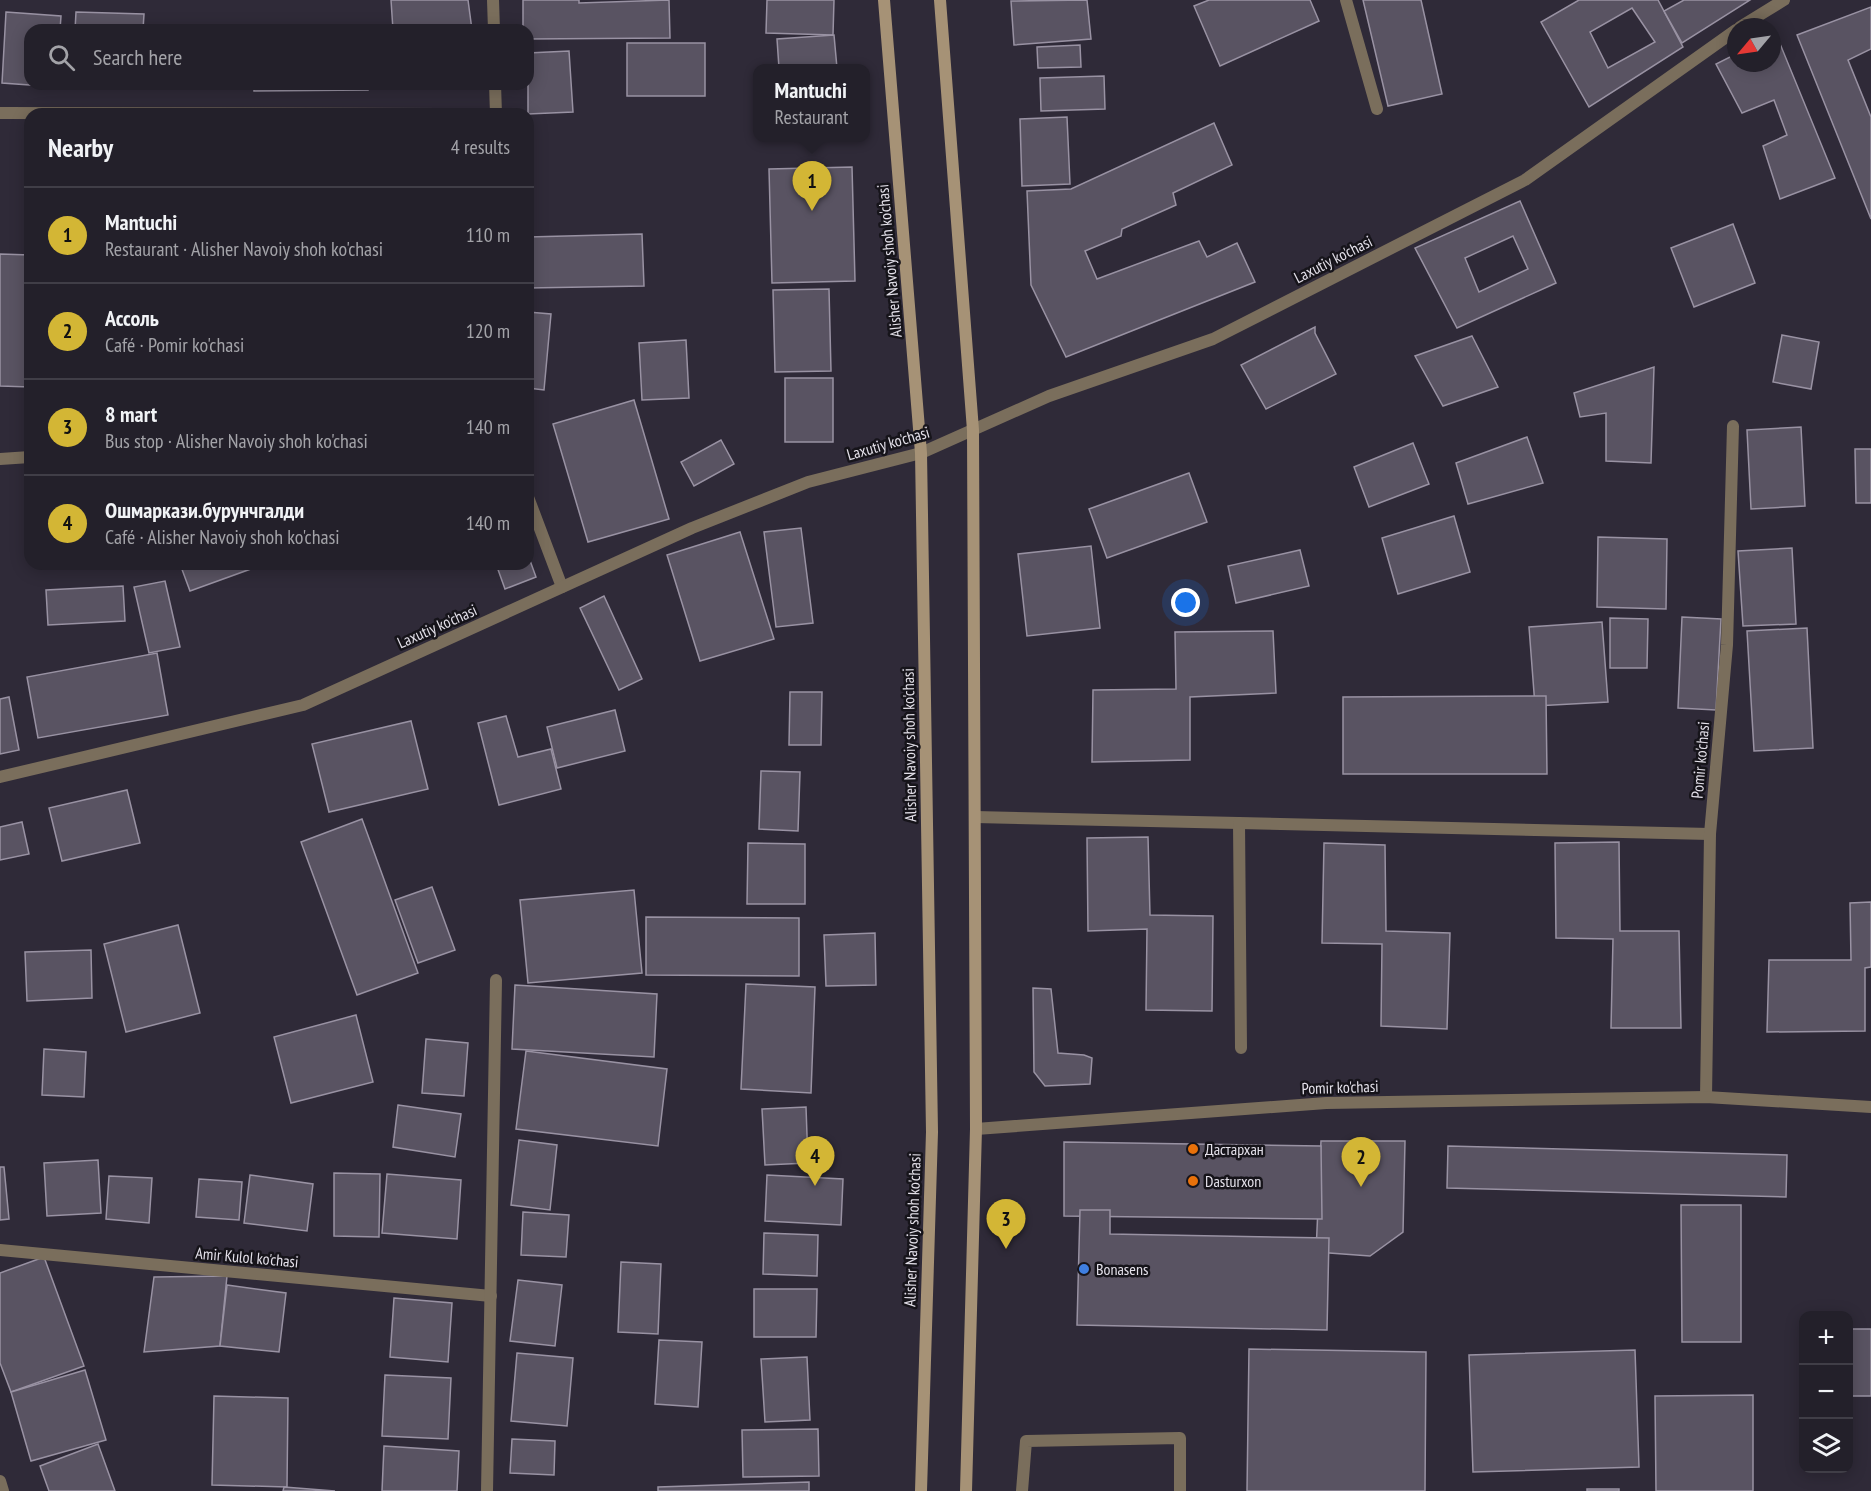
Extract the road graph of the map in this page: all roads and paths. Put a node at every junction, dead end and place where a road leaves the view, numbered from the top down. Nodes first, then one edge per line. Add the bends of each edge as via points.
1 (493, 0) edge
2 (884, 0) edge
3 (940, 0) edge
4 (1346, 0) edge
5 (1784, 0) edge
6 (1755, 18) edge
7 (494, 24) edge
8 (1727, 36) edge
9 (495, 90) edge
10 (496, 108) edge
11 (1377, 109) dead end
12 (0, 114) edge
13 (24, 114) edge
14 (1732, 426) dead end
15 (973, 430) junction
16 (921, 453) junction
17 (24, 457) edge
18 (0, 459) edge
19 (534, 513) edge
20 (562, 587) junction
21 (0, 777) edge
22 (975, 817) junction
23 (1239, 823) junction
24 (1710, 834) junction
25 (496, 980) dead end
26 (1241, 1048) dead end
27 (1706, 1097) junction
28 (1871, 1107) edge
29 (976, 1129) junction
30 (0, 1250) edge
31 (490, 1296) junction
32 (0, 1481) edge
33 (3, 1491) edge
34 (487, 1491) edge
35 (921, 1491) edge
36 (966, 1491) edge
37 (1022, 1491) edge
38 (1180, 1491) edge

1 - 7 street
2 - 16 main road, Alisher Navoiy shoh ko'chasi
3 - 15 main road
4 - 11 street
5 - 6 street
8 - 15 street, Laxutiy ko'chasi via 1525,180 1213,339 1049,396
9 - 10 street
12 - 13 street
14 - 24 street, Pomir ko'chasi via 1727,645
15 - 16 street, Laxutiy ko'chasi
15 - 22 main road
16 - 20 street, Laxutiy ko'chasi via 808,482 692,528
16 - 35 main road, Alisher Navoiy shoh ko'chasi via 932,1132
17 - 18 street
19 - 20 street
20 - 21 street, Laxutiy ko'chasi via 303,705
22 - 23 street
22 - 29 main road
23 - 24 street
23 - 26 street
24 - 27 street, Pomir ko'chasi
25 - 31 street
27 - 28 street, Pomir ko'chasi
27 - 29 street, Pomir ko'chasi via 1326,1103
29 - 36 main road
30 - 31 street, Amir Kulol ko'chasi
31 - 34 street
32 - 33 street
37 - 38 street via 1026,1441 1180,1438

